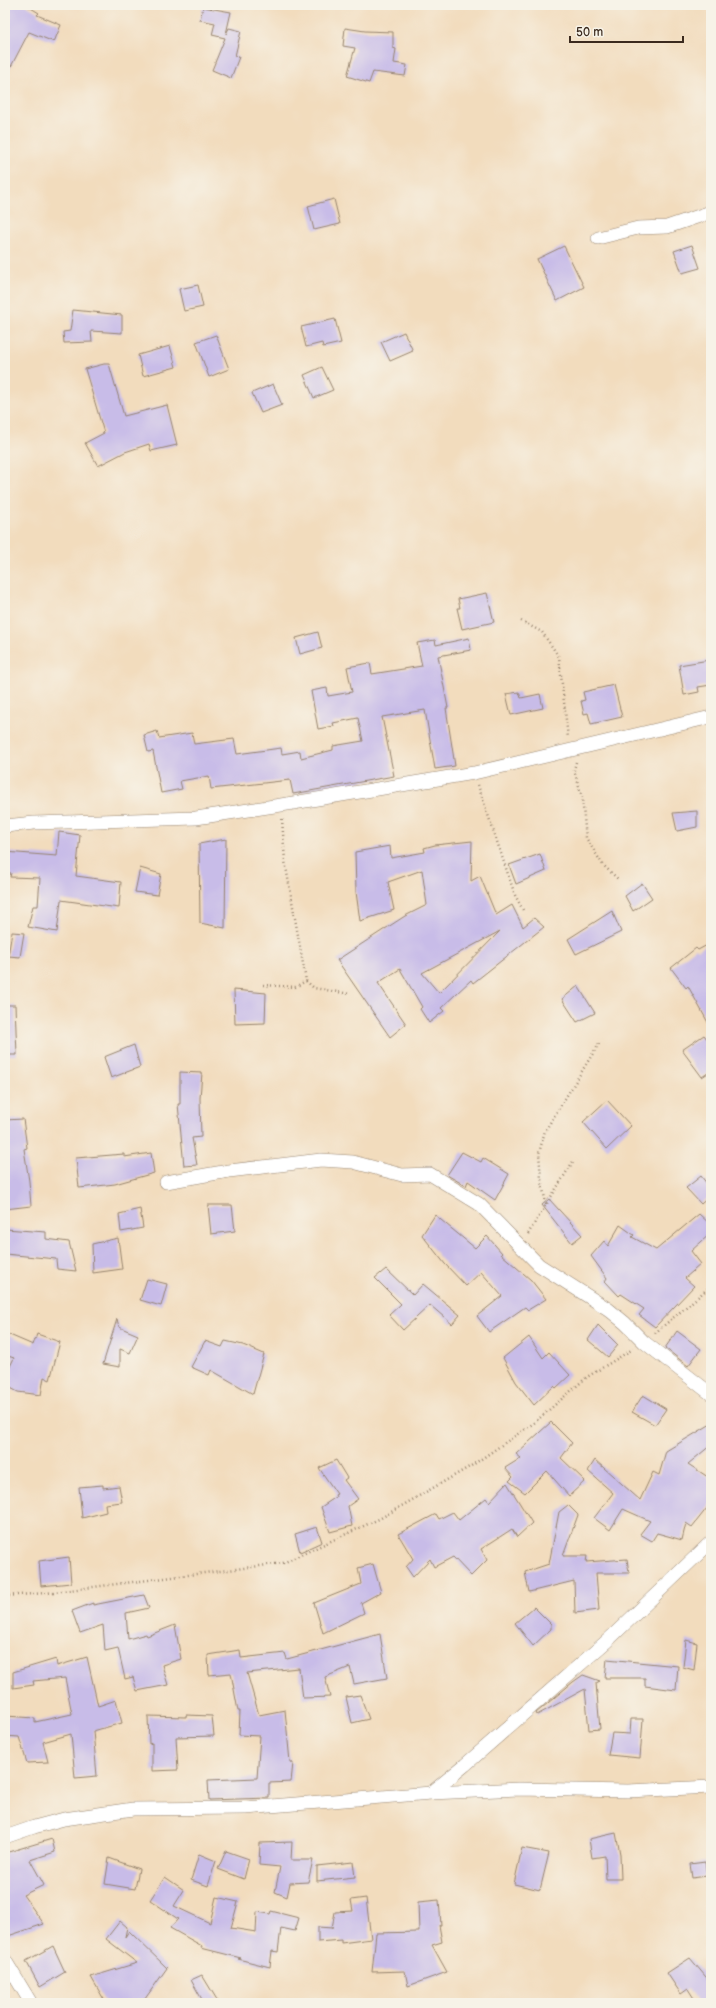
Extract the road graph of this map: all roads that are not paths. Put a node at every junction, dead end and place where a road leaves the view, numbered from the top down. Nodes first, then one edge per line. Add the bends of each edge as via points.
1 (711, 212) edge
2 (598, 238) dead end
3 (711, 717) edge
4 (5, 826) edge
5 (166, 1182) dead end
6 (711, 1394) edge
7 (711, 1542) edge
8 (711, 1787) edge
9 (431, 1793) junction
10 (5, 1837) edge
11 (5, 1960) edge
12 (31, 2003) edge

1 - 2 street via 667,227 638,228
3 - 4 street via 474,773 281,805 196,818
5 - 6 street via 229,1171 321,1160 353,1162 402,1175 430,1174 479,1204 539,1265 608,1309 644,1342
7 - 9 street via 601,1646
8 - 9 street via 628,1791 518,1789
9 - 10 street via 246,1808 133,1809 64,1819
11 - 12 street

